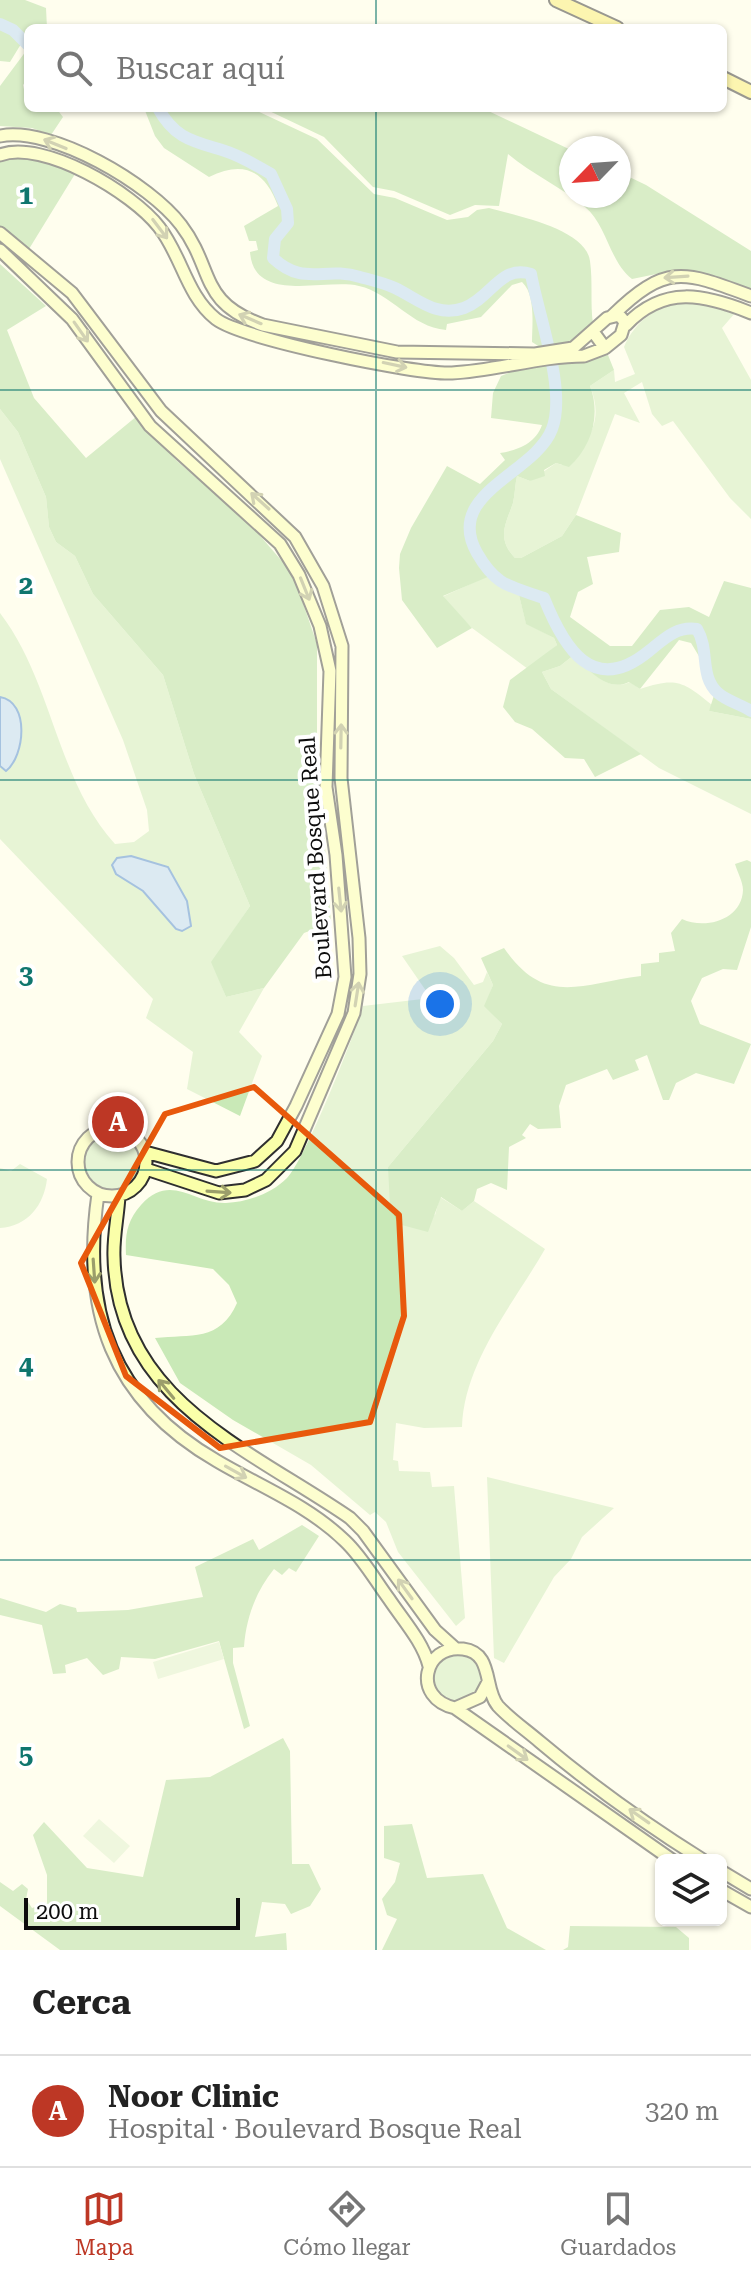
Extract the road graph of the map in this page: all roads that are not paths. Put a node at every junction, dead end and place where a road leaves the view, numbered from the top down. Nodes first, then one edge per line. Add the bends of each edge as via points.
1 (556, 0) edge
2 (608, 24) edge
3 (727, 80) edge
4 (751, 92) edge
5 (0, 136) edge
6 (0, 155) edge
7 (0, 233) edge
8 (0, 250) edge
9 (751, 296) edge
10 (751, 313) edge
11 (612, 316) junction
12 (626, 325) junction
13 (594, 333) junction
14 (605, 348) junction
15 (573, 352) junction
16 (536, 357) junction
17 (145, 1152) junction
18 (146, 1169) junction
19 (98, 1194) junction
20 (119, 1196) junction
21 (455, 1648) junction
22 (429, 1666) junction
23 (488, 1682) junction
24 (455, 1708) junction
25 (663, 1854) edge
26 (694, 1854) edge
27 (727, 1882) edge
28 (727, 1885) edge
29 (751, 1889) edge
30 (751, 1907) edge

1 - 2 main road
3 - 4 main road
16 -> 5 street via 397,352 244,318 214,293 192,242 165,206 147,192 38,137
6 -> 16 street via 24,150 50,158 126,197 160,228 201,305 217,320 254,337 431,373 479,370
18 -> 7 street, Boulevard Bosque Real via 219,1193 245,1190 266,1180 295,1151 354,1013 359,938 341,778 342,646 316,570 281,520 176,427 79,301
8 -> 17 street, Boulevard Bosque Real via 72,319 150,426 280,544 320,626 330,671 326,787 345,977 338,1014 277,1141 255,1161 216,1171
9 -> 11 street via 675,275 647,285
10 - 12 street via 674,295 646,306
11 - 12 street via 621,317
11 - 13 street
12 - 14 street
13 - 14 street
13 - 15 street
14 - 15 street
15 - 16 street
17 - 18 street
17 - 19 street via 124,1130 105,1128 85,1140 78,1169
18 - 20 street via 136,1187
19 - 20 street
19 -> 22 street via 93,1231 98,1315 126,1379 177,1437 291,1499 348,1543 419,1643
21 -> 20 street via 435,1630 350,1518 194,1417 152,1372 129,1328 118,1285 114,1258
21 - 22 street
21 - 23 street via 479,1656
22 - 24 street via 429,1690
23 - 24 street via 473,1702
26 -> 23 street via 572,1769 497,1705
24 -> 25 street
27 - 29 street
28 - 30 street

